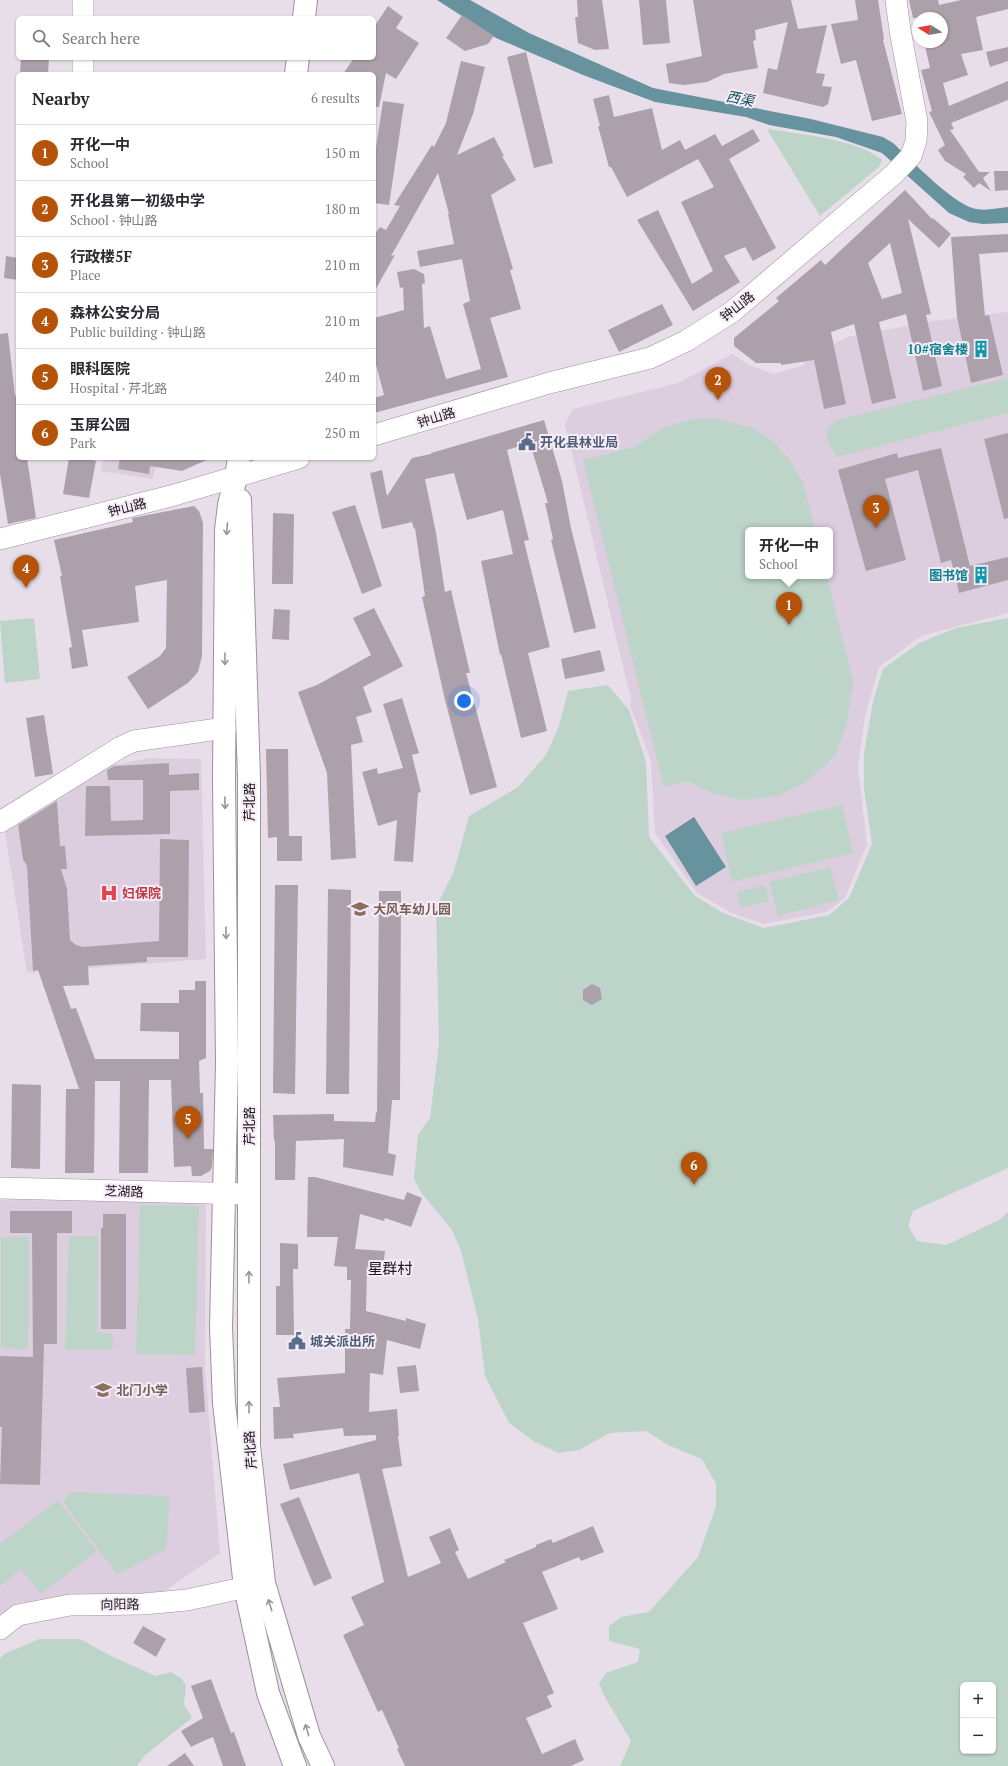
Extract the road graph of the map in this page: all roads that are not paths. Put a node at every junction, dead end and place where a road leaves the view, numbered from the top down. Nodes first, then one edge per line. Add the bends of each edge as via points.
1 (84, 0) edge
2 (306, 0) edge
3 (896, 0) edge
4 (83, 16) edge
5 (304, 16) edge
6 (83, 60) edge
7 (298, 60) edge
8 (83, 72) edge
9 (296, 72) edge
10 (376, 434) edge
11 (285, 460) edge
12 (238, 467) edge
13 (0, 539) edge
14 (225, 728) junction
15 (249, 778) junction
16 (224, 779) junction
17 (0, 822) edge
18 (0, 1188) edge
19 (224, 1194) junction
20 (249, 1194) junction
21 (254, 1585) junction
22 (0, 1629) edge
23 (295, 1766) edge
24 (323, 1766) edge

1 - 4 street
2 - 5 main road
3 - 10 street, 钟山路 via 916,111 917,134 911,156 894,174 732,312 686,341 650,358 549,383
6 - 8 street
7 - 9 main road
11 - 12 street, 钟山路
12 - 13 street, 钟山路 via 171,496
12 -> 14 main road, 芹北路 via 226,530
12 - 15 main road, 芹北路
14 - 16 main road, 芹北路
14 - 17 street via 134,741
15 - 16 street
15 - 20 main road, 芹北路
16 -> 19 main road, 芹北路 via 227,1063
18 - 19 street, 芝湖路
19 - 20 street, 芝湖路
19 - 21 main road, 芹北路 via 221,1327 224,1403
21 -> 20 main road, 芹北路 via 249,1446
21 - 22 street, 向阳路 via 188,1600 143,1604 70,1604 18,1615
21 - 23 main road, 芹北路 via 268,1692
24 -> 21 main road, 芹北路 via 309,1736

